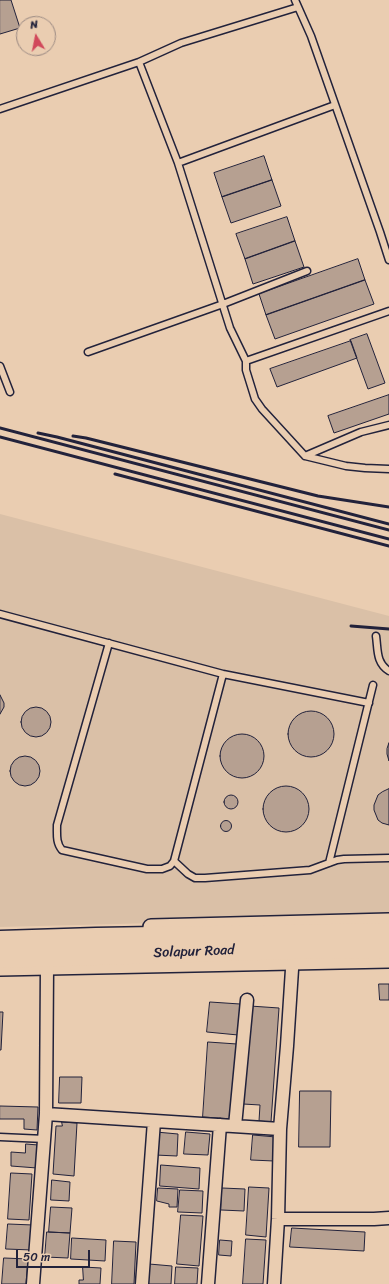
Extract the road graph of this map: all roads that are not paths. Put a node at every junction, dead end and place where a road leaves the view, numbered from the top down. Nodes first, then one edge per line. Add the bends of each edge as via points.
1 (295, 0) edge
2 (298, 7) junction
3 (139, 62) junction
4 (335, 106) junction
5 (0, 109) edge
6 (178, 163) junction
7 (389, 260) edge
8 (307, 271) dead end
9 (223, 304) junction
10 (389, 311) edge
11 (88, 352) dead end
12 (246, 361) junction
13 (0, 366) edge
14 (10, 392) dead end
15 (389, 425) edge
16 (305, 456) junction
17 (389, 469) edge
18 (0, 614) edge
19 (376, 636) dead end
20 (108, 643) junction
21 (389, 671) edge
22 (223, 674) junction
23 (373, 685) dead end
24 (369, 703) junction
25 (389, 858) edge
26 (174, 861) junction
27 (329, 863) junction
28 (389, 921) edge
29 (0, 932) edge
30 (389, 933) edge
31 (0, 941) edge
32 (96, 946) junction
33 (389, 948) edge
34 (293, 955) junction
35 (0, 958) edge
36 (389, 960) edge
37 (47, 967) junction
38 (0, 968) edge
39 (247, 1000) dead end
40 (46, 1114) junction
41 (154, 1121) junction
42 (220, 1125) junction
43 (236, 1126) junction
44 (280, 1129) junction
45 (0, 1136) edge
46 (45, 1138) junction
47 (389, 1218) edge
48 (278, 1219) junction
49 (33, 1284) edge
50 (142, 1284) edge
51 (208, 1284) edge
52 (274, 1284) edge

1 - 2 lane
2 - 3 lane via 181,42
2 - 4 lane via 311,36
3 - 5 lane
3 - 6 lane
4 - 6 lane
4 - 7 lane
6 - 9 lane
8 - 9 lane
9 - 11 lane
9 - 12 lane via 230,328
10 - 12 lane
12 - 16 lane via 246,370 255,399
13 - 14 lane
15 - 16 lane via 360,432
16 - 17 lane via 346,466
18 - 20 lane
19 - 21 lane via 380,663
20 - 22 lane
20 - 26 lane via 57,825 58,845 62,850 147,868 162,869
22 - 24 lane
22 - 26 lane
23 - 24 lane
24 - 27 lane
25 - 27 lane via 344,859
26 - 27 lane via 195,878 310,870
28 - 29 street
30 - 32 highway, Solapur Road
31 - 32 highway, Solapur Road
32 - 34 highway, Solapur Road
32 - 35 highway, Solapur Road
33 - 34 highway, Solapur Road
34 - 36 street
34 - 37 street
34 - 44 street
37 - 38 street
37 - 40 street
39 - 43 street
40 - 41 street
40 - 46 street
41 - 42 street
41 - 50 street
42 - 43 street
42 - 51 street
43 - 44 street
44 - 48 street
45 - 46 lane
46 - 49 street
47 - 48 street
48 - 52 street

